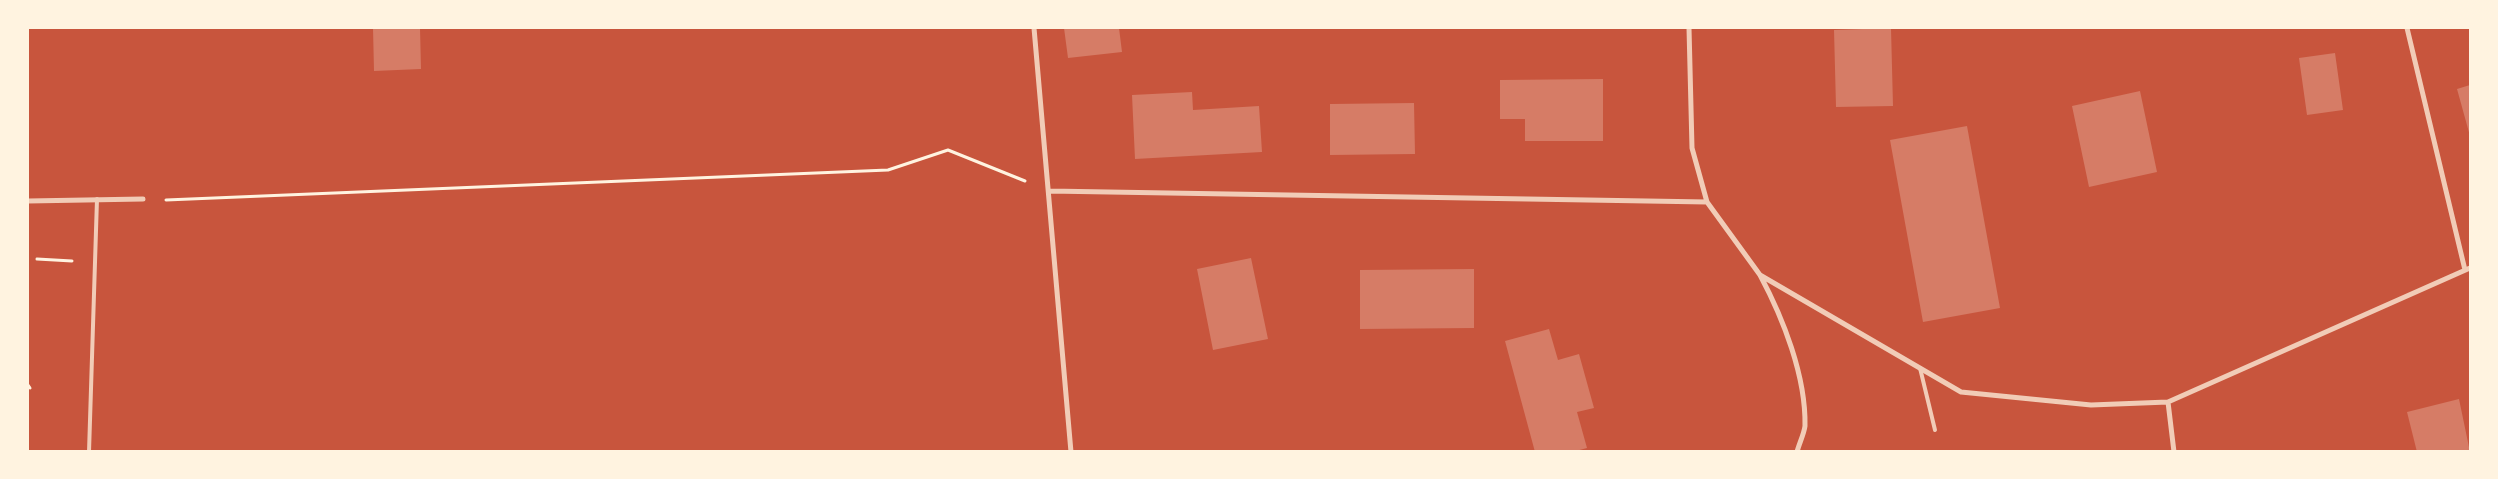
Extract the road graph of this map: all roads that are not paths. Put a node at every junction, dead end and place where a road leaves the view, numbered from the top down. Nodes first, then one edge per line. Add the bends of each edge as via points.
1 (1034, 28) edge
2 (1689, 28) edge
3 (2407, 28) edge
4 (1049, 191) junction
5 (97, 199) junction
6 (143, 199) road end
7 (28, 201) edge
8 (1707, 202) junction
9 (2468, 269) edge
10 (1760, 275) junction
11 (1920, 368) junction
12 (2168, 402) junction
13 (1935, 430) dead end
14 (89, 452) edge
15 (1071, 452) edge
16 (1797, 452) edge
17 (2174, 452) edge

1 - 4 street
2 - 8 street via 1692,148
3 - 9 street
4 - 8 street
4 - 15 street
5 - 6 street
5 - 7 street
5 - 14 lane
8 - 10 street
9 - 12 street
10 - 11 street
10 - 16 street via 1781,314 1800,380 1805,427
11 - 12 street via 1961,392 2091,405
11 - 13 lane
12 - 17 street

